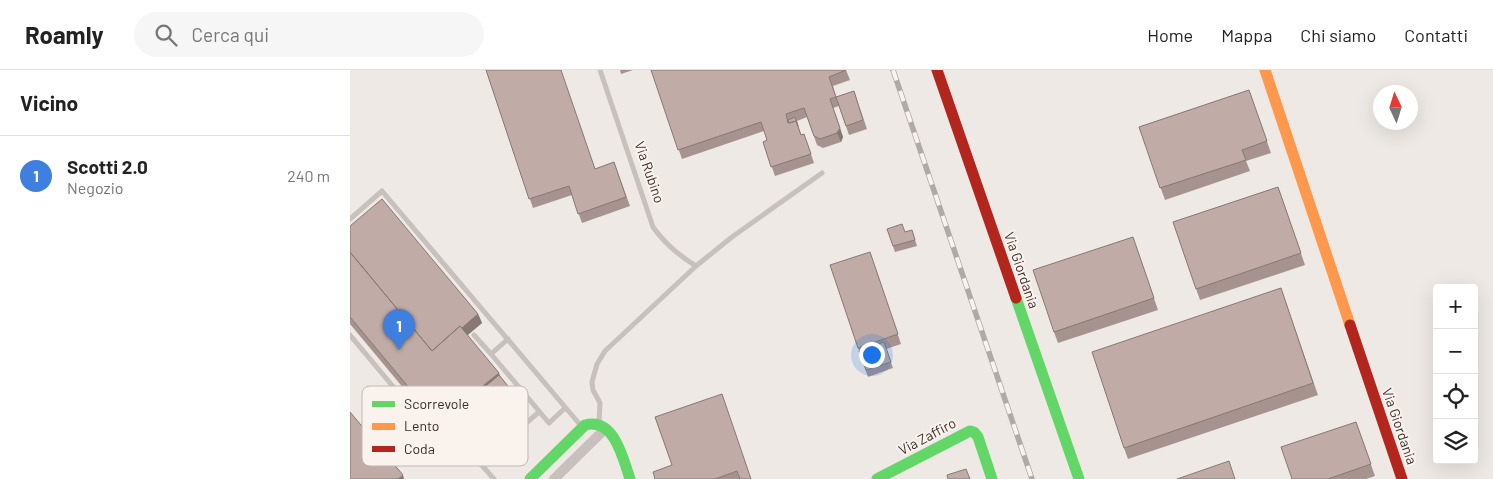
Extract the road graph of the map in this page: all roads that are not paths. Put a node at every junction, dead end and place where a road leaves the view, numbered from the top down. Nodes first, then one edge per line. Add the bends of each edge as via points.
1 (600, 70) edge
2 (937, 70) edge
3 (1265, 70) edge
4 (822, 173) dead end
5 (350, 219) edge
6 (696, 266) junction
7 (350, 335) edge
8 (474, 335) dead end
9 (508, 340) junction
10 (491, 354) junction
11 (393, 386) edge
12 (517, 386) edge
13 (528, 399) edge
14 (565, 408) junction
15 (539, 412) junction
16 (528, 421) edge
17 (602, 426) junction
18 (582, 428) junction
19 (483, 466) edge
20 (494, 479) edge
21 (530, 479) edge
22 (554, 479) edge
23 (630, 479) edge
24 (877, 479) edge
25 (992, 479) edge
26 (1079, 479) edge
27 (1402, 479) edge

1 - 6 lane, Via Rubino via 653,227 672,250
2 - 26 street, Via Giordania
3 - 27 street, Via Giordania
4 - 6 lane
5 - 9 lane via 382,191
6 - 17 lane via 605,351 597,364 592,382 600,403
7 - 11 lane
8 - 10 lane
9 - 10 lane
9 - 14 lane
10 - 12 lane
13 - 15 lane
14 - 15 lane via 549,424
14 - 18 lane
15 - 16 lane
17 - 18 street via 591,422
17 - 22 street
17 - 23 street via 614,438
18 - 21 street
19 - 20 lane
24 - 25 street, Via Zaffiro via 970,431 978,437

